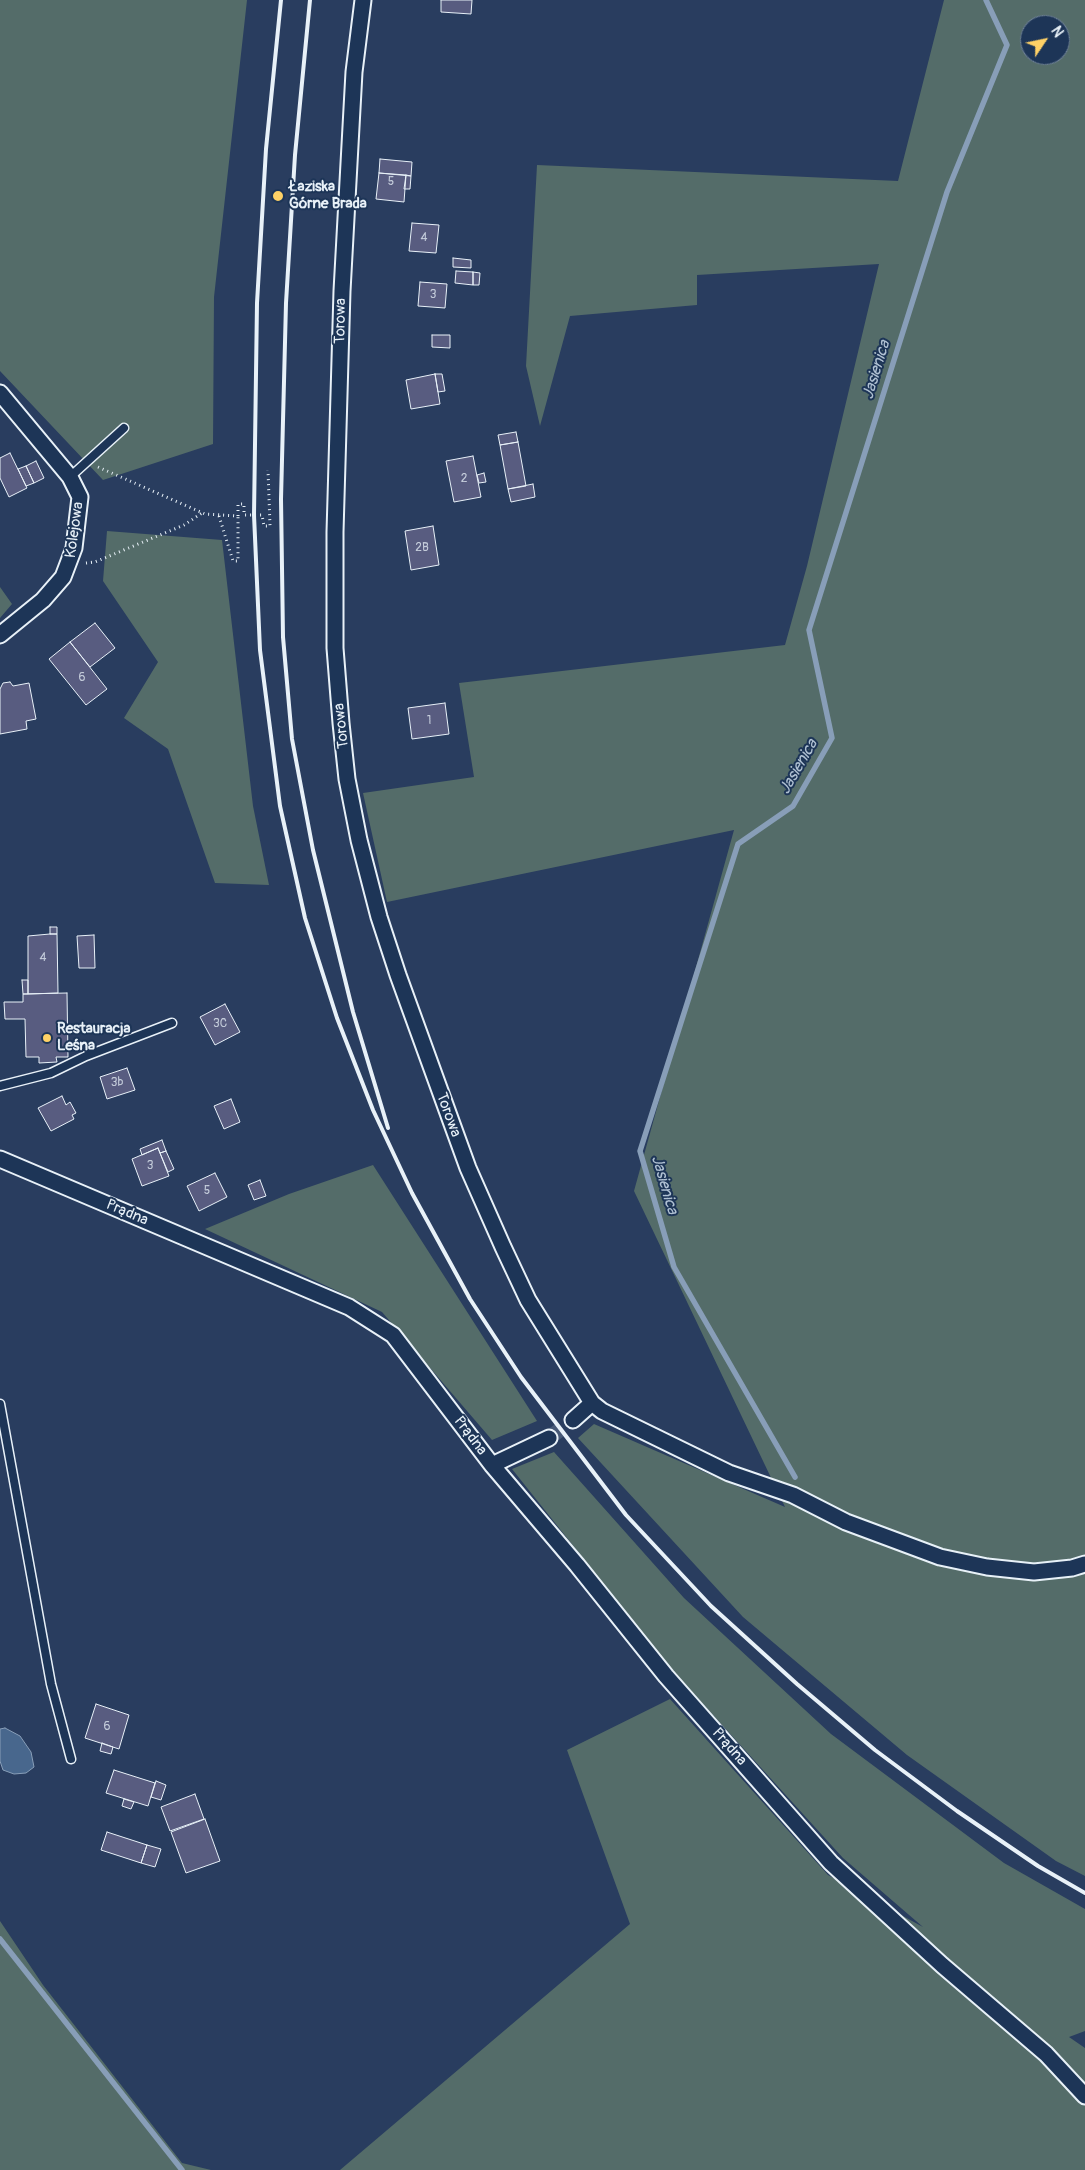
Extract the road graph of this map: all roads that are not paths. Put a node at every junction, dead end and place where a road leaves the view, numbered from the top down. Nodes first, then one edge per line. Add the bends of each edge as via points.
1 (363, 0) edge
2 (0, 394) edge
3 (124, 428) dead end
4 (70, 477) junction
5 (0, 635) edge
6 (172, 1023) dead end
7 (0, 1086) edge
8 (0, 1159) edge
9 (592, 1403) junction
10 (0, 1404) edge
11 (573, 1420) tunnel mouth
12 (549, 1438) tunnel mouth
13 (492, 1466) junction
14 (1085, 1564) edge
15 (71, 1759) dead end
16 (1085, 2096) edge

1 - 9 street, Torowa via 354,72 342,291 335,532 335,648 347,779 379,917 468,1168 528,1300
2 - 4 street, Kolejowa
3 - 4 lane
4 - 5 street, Kolejowa via 79,492 80,502 69,566 64,577 43,600
6 - 7 lane via 51,1073
8 - 13 street, Prądna via 349,1307 393,1335
9 - 11 street
9 - 14 street via 602,1411 728,1473 792,1495 846,1522 940,1557 1034,1572
10 - 15 lane via 51,1684
12 - 13 street
13 - 16 street, Prądna via 666,1676 830,1862 942,1965 1046,2054

